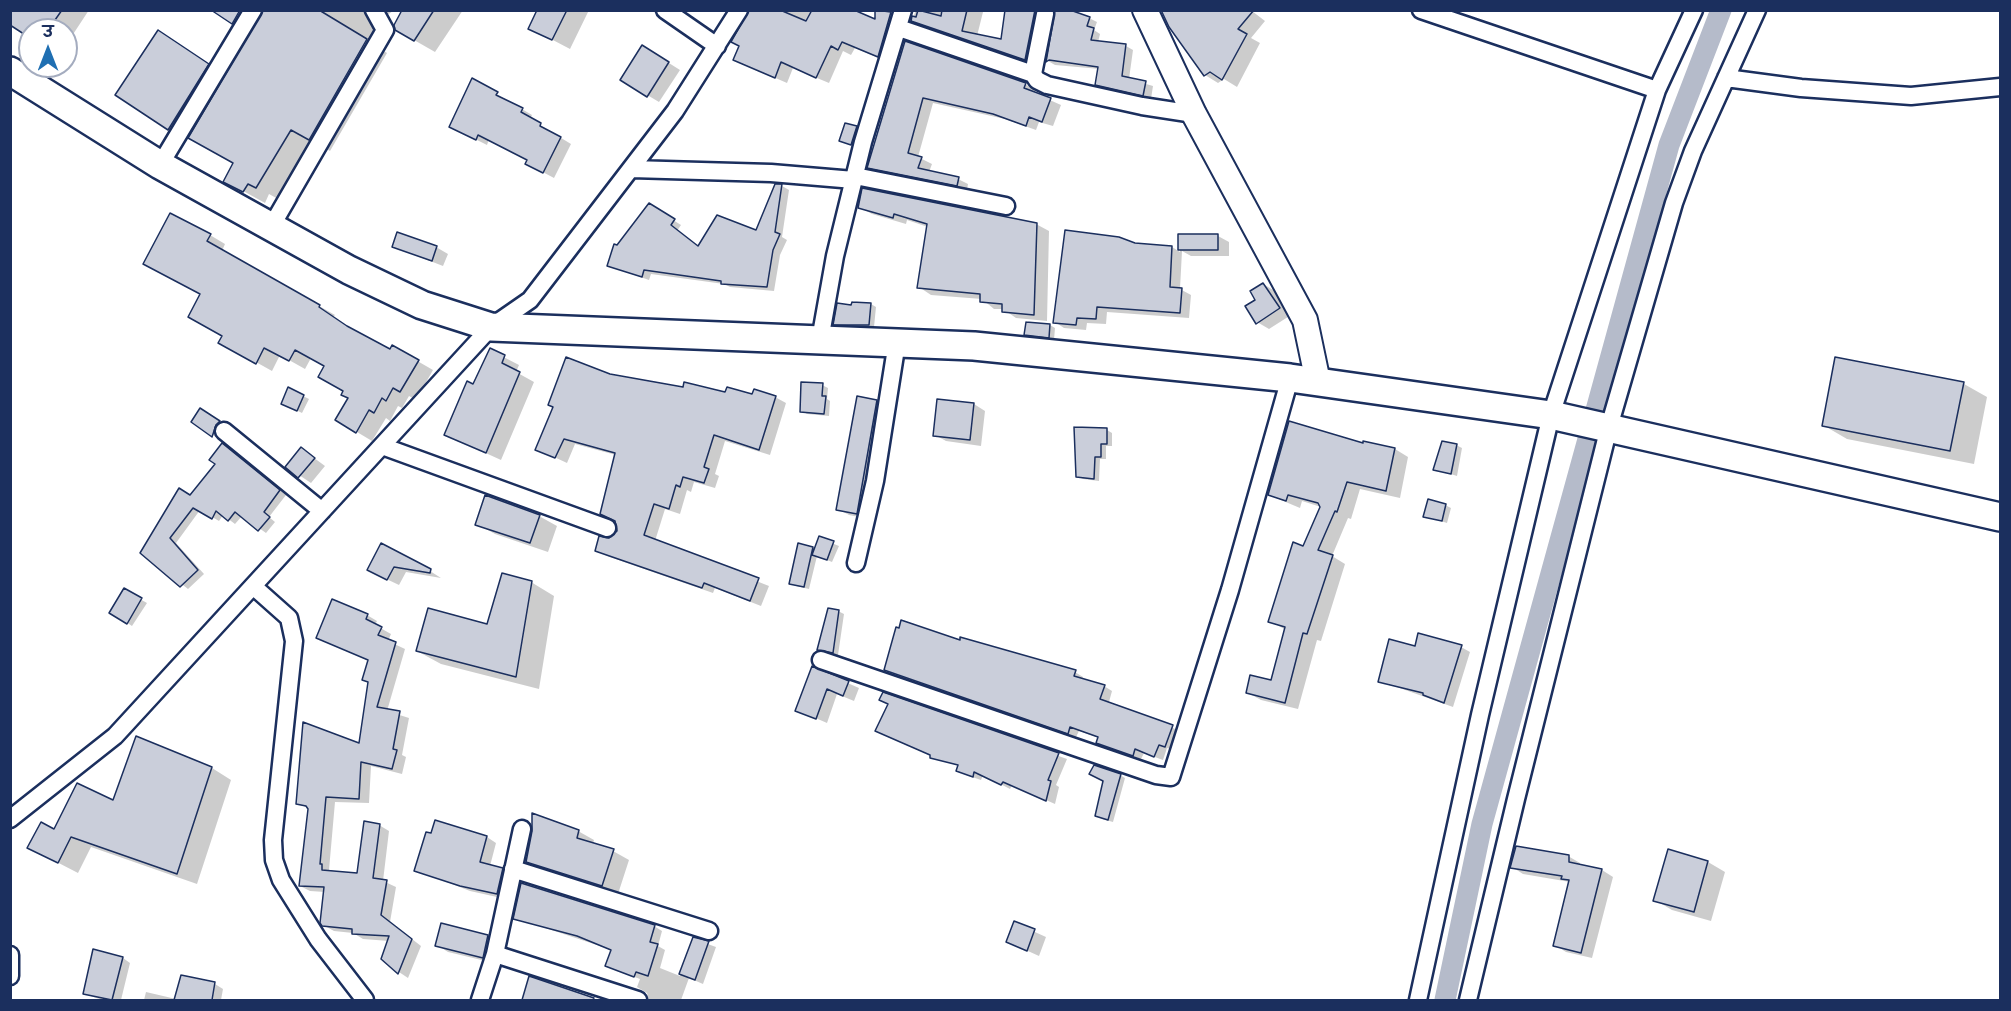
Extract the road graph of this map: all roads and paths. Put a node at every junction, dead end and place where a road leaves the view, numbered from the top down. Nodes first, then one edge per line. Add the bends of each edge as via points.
1 (253, 10) edge
2 (374, 10) edge
3 (665, 10) edge
4 (739, 10) edge
5 (903, 10) edge
6 (1145, 10) edge
7 (1421, 10) edge
8 (1694, 10) edge
9 (1757, 10) edge
10 (1045, 14) dead end
11 (898, 28) junction
12 (717, 46) junction
13 (10, 71) edge
14 (1033, 74) junction
15 (1726, 78) junction
16 (2001, 87) edge
17 (1657, 90) junction
18 (1194, 114) junction
19 (160, 165) junction
20 (631, 169) junction
21 (854, 178) junction
22 (1006, 206) dead end
23 (271, 227) junction
24 (491, 327) junction
25 (820, 340) junction
26 (897, 342) junction
27 (1290, 378) junction
28 (1318, 382) junction
29 (1556, 416) junction
30 (1606, 426) junction
31 (224, 431) dead end
32 (382, 446) junction
33 (322, 511) junction
34 (2001, 517) edge
35 (607, 528) dead end
36 (856, 563) dead end
37 (253, 586) junction
38 (821, 660) dead end
39 (10, 819) edge
40 (522, 829) dead end
41 (513, 869) junction
42 (709, 931) dead end
43 (495, 954) junction
44 (10, 955) edge
45 (10, 976) edge
46 (365, 1000) edge
47 (480, 1000) edge
48 (638, 1000) edge
49 (1418, 1000) edge
50 (1468, 1000) edge

1 - 19 street
2 - 23 street via 385,30
3 - 12 street
4 - 12 street
5 - 11 street
6 - 18 street
7 - 17 street
8 - 17 street
9 - 15 street
10 - 14 street
11 - 14 street
11 - 21 street
12 - 20 street
13 - 19 main road
14 - 18 street via 1047,85
15 - 16 street via 1911,96
15 - 30 street via 1674,203
17 - 29 street
18 - 28 street via 1305,320
19 - 23 main road
20 - 21 street
20 - 24 street via 530,300
21 - 22 street
21 - 25 street
23 - 24 main road via 422,304
24 - 25 main road
24 - 32 street
25 - 26 main road
26 - 27 main road via 985,347
26 - 36 street via 875,481
27 - 28 main road
27 - 38 street via 1230,590 1171,777
28 - 29 main road
29 - 30 main road
29 - 49 street via 1475,737
30 - 34 main road
30 - 50 street
31 - 33 street
32 - 33 street
32 - 35 street
33 - 37 street
37 - 39 street via 115,736
37 - 46 street via 289,618 294,641 274,860 280,880 318,939
40 - 41 street
41 - 42 street
41 - 43 street
43 - 47 street
43 - 48 street
44 - 45 street

